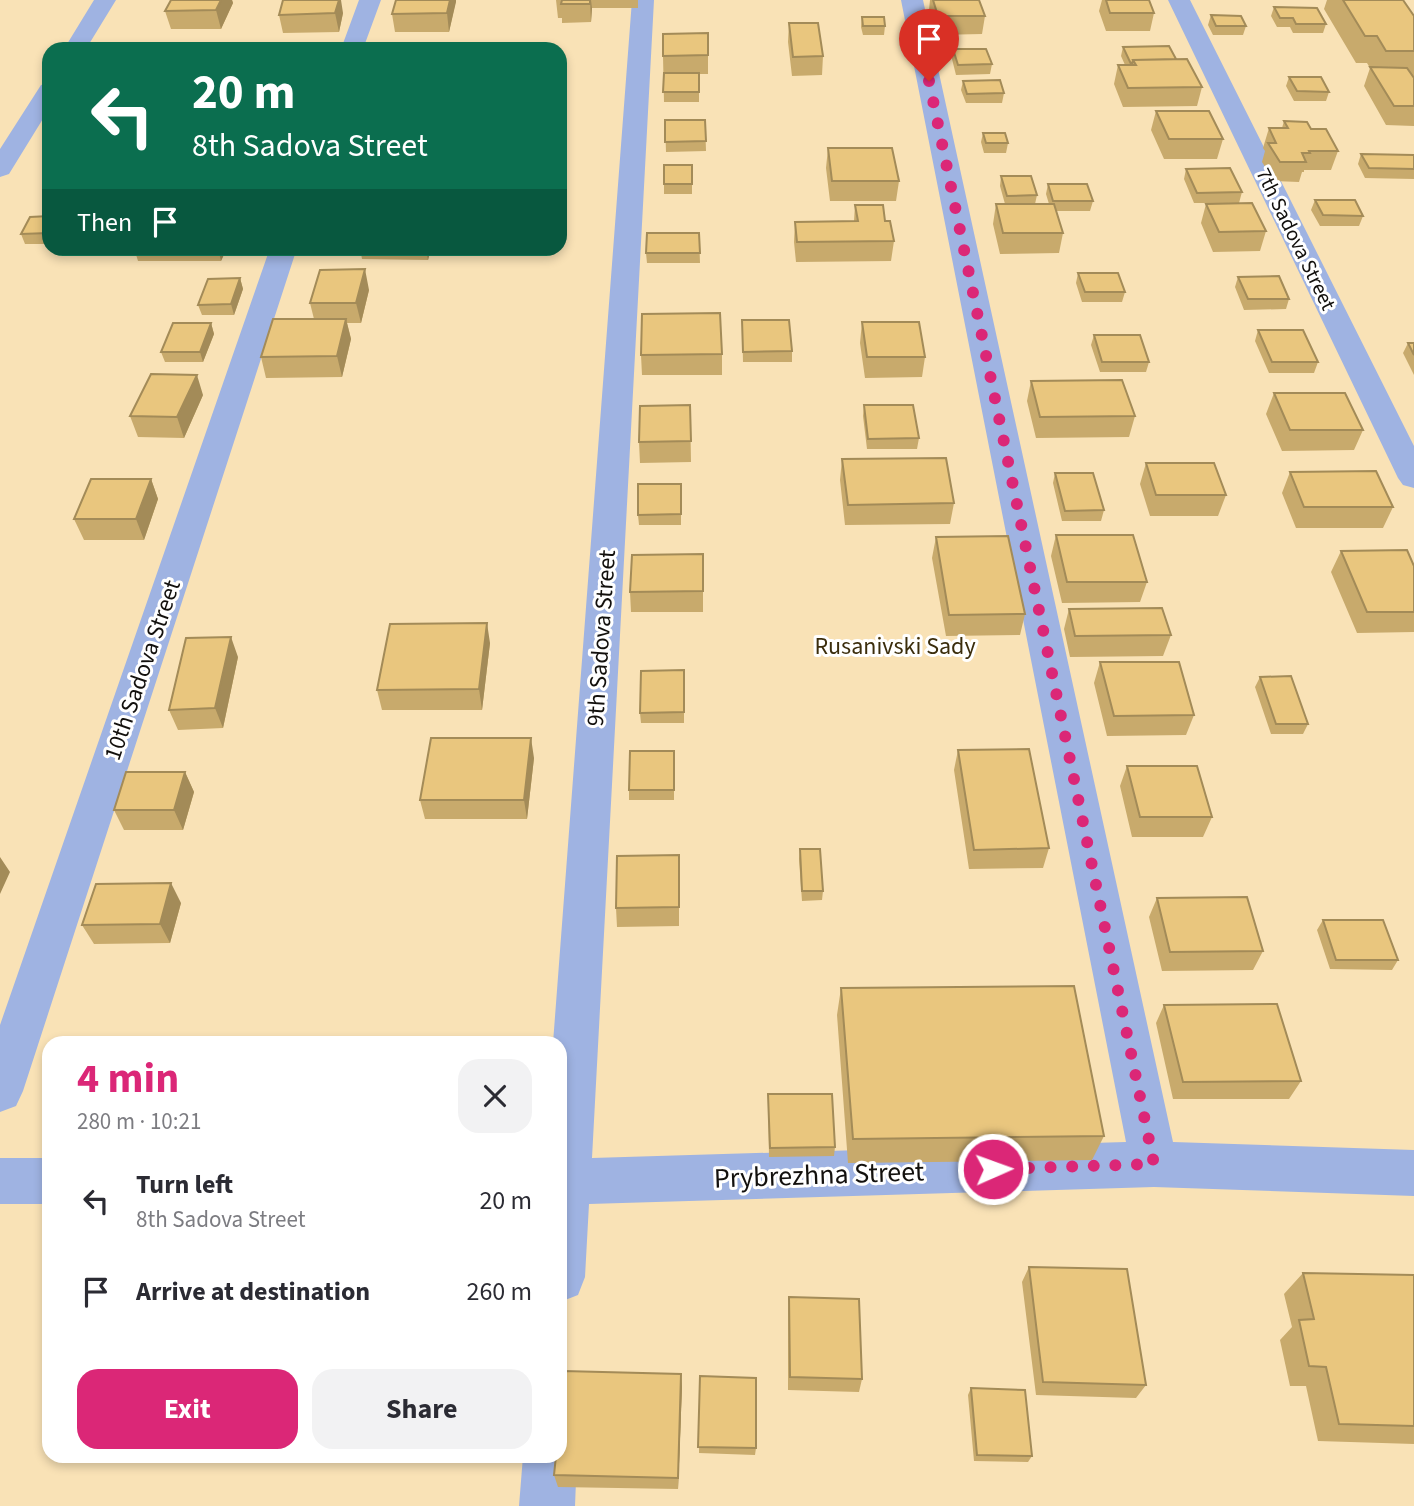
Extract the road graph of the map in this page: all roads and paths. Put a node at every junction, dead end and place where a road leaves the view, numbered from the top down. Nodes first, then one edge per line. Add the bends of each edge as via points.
1 (105, 0) edge
2 (370, 0) edge
3 (643, 0) edge
4 (912, 0) edge
5 (1179, 0) edge
6 (79, 42) edge
7 (355, 42) edge
8 (42, 101) edge
9 (0, 169) edge
10 (281, 256) edge
11 (1414, 478) edge
12 (0, 1091) edge
13 (567, 1123) edge
14 (1154, 1164) junction
15 (1414, 1172) edge
16 (0, 1181) edge
17 (42, 1181) edge
18 (567, 1182) edge
19 (550, 1463) edge
20 (547, 1506) edge

1 - 6 street
2 - 7 street
3 - 13 street, 9th Sadova Street
4 - 14 street
5 - 11 street, 7th Sadova Street
8 - 9 street
10 - 12 street, 10th Sadova Street
14 - 15 street, Prybrezhna Street
14 - 18 street, Prybrezhna Street
16 - 17 street
19 - 20 street

